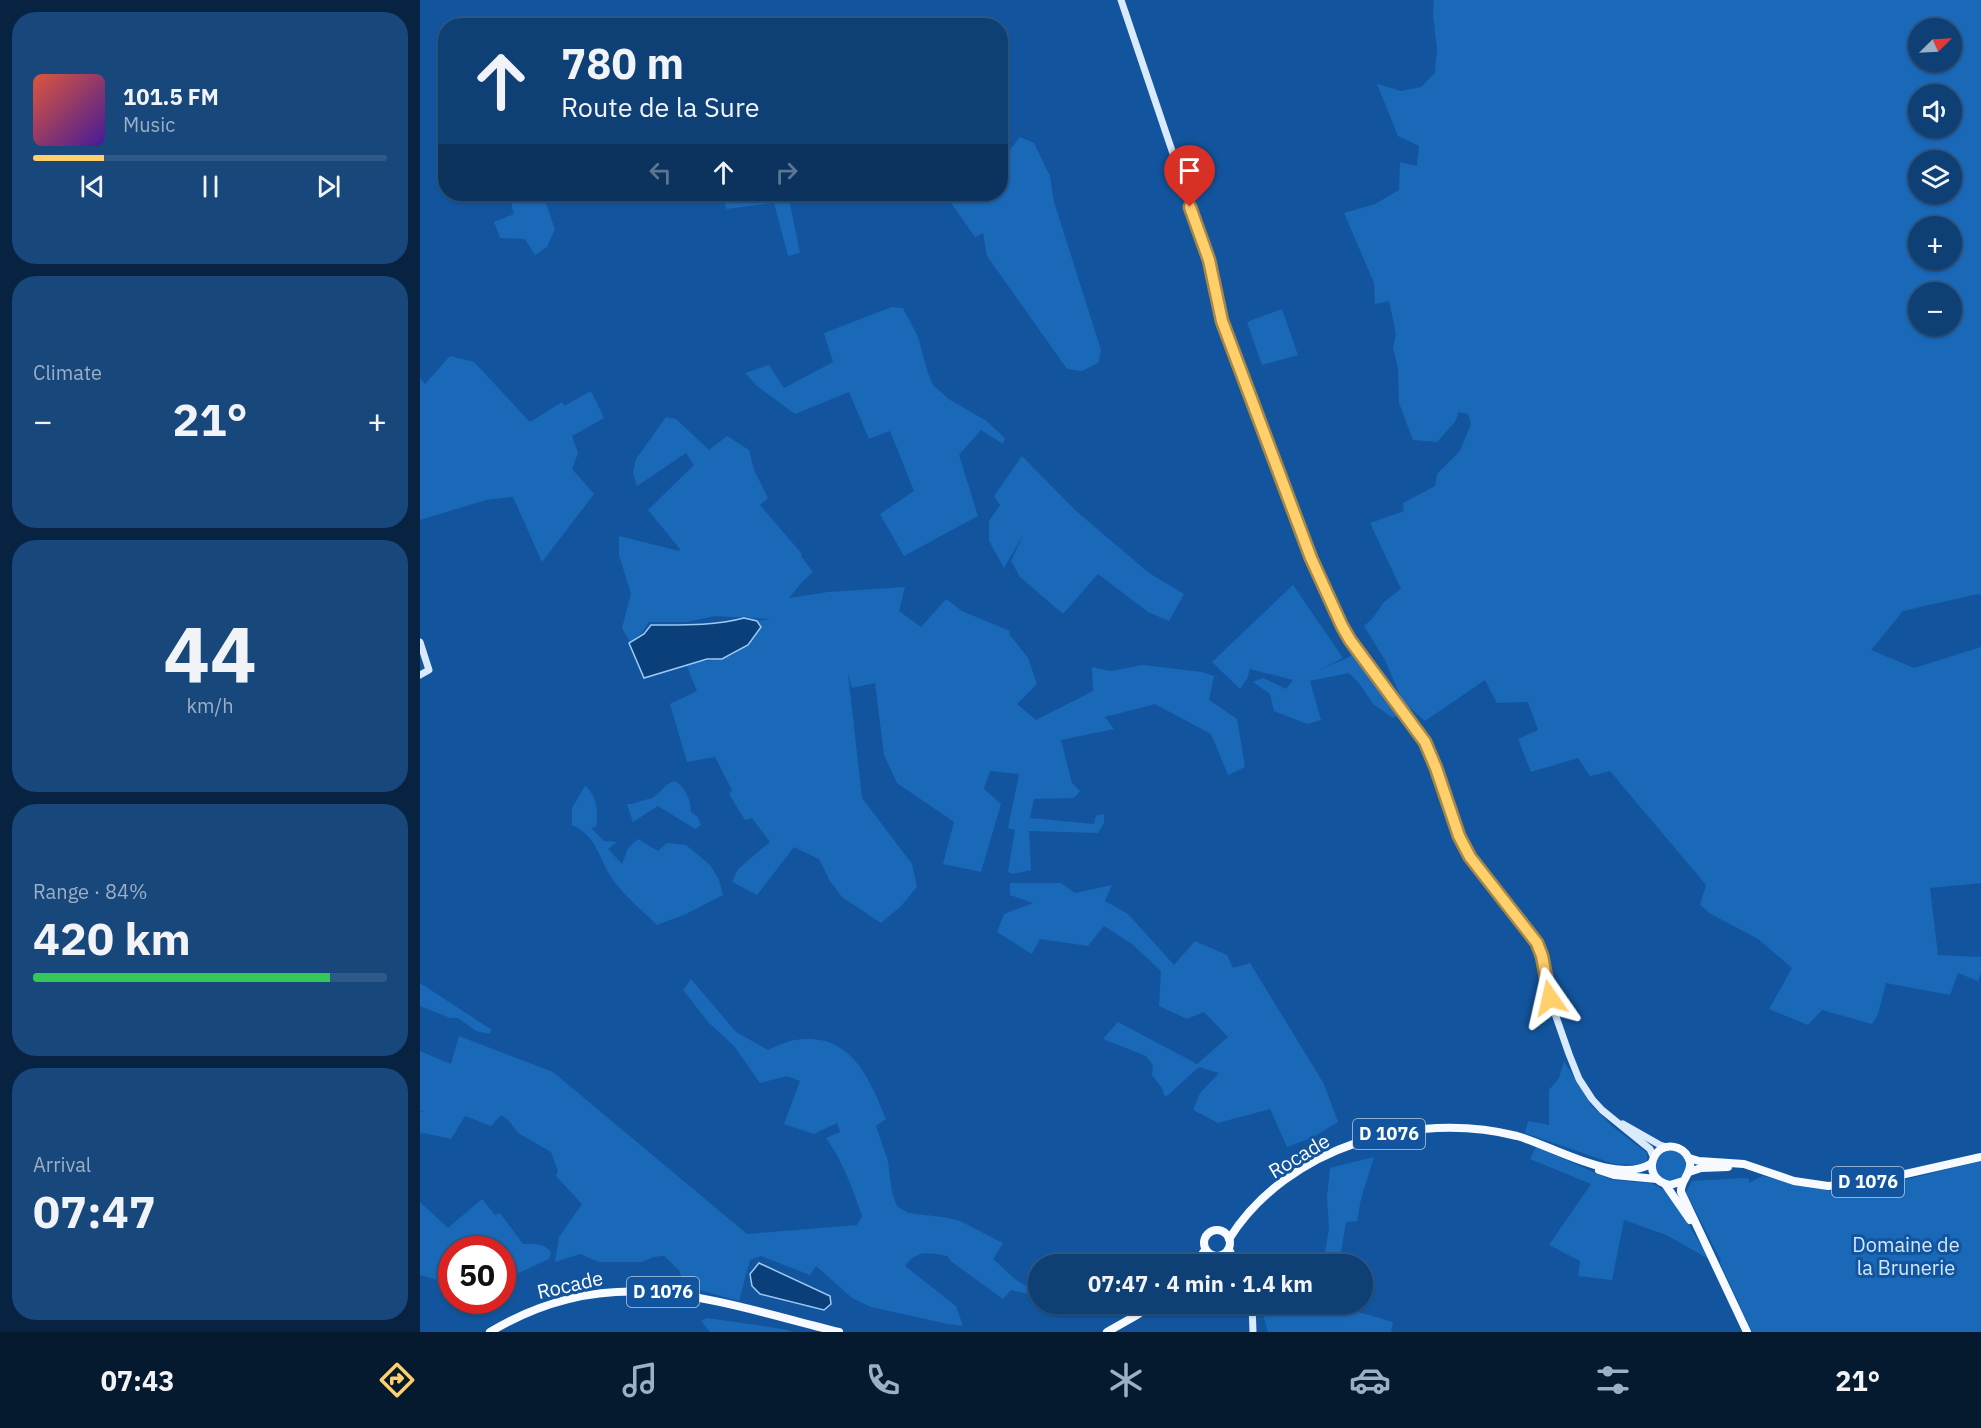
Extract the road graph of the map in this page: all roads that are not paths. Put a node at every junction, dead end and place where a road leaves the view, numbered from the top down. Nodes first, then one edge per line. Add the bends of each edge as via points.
1 (1120, 0) edge
2 (420, 642) edge
3 (420, 675) edge
4 (1608, 1115) junction
5 (1667, 1147) junction
6 (1560, 1151) junction
7 (1981, 1157) edge
8 (1689, 1158) junction
9 (1653, 1160) junction
10 (1754, 1168) junction
11 (1689, 1172) junction
12 (1657, 1179) junction
13 (1683, 1180) junction
14 (1665, 1184) junction
15 (1241, 1220) junction
16 (1222, 1231) junction
17 (1229, 1239) junction
18 (1229, 1248) junction
19 (1708, 1248) junction
20 (1205, 1250) junction
21 (1202, 1254) edge
22 (1213, 1254) edge
23 (1220, 1254) edge
24 (1231, 1254) edge
25 (1139, 1314) edge
26 (1252, 1314) edge
27 (490, 1332) edge
28 (839, 1332) edge
29 (1107, 1332) edge
30 (1253, 1332) edge
31 (1747, 1332) edge

1 - 4 main road via 1209,260 1222,321 1311,558 1350,640 1425,742 1470,857 1537,943 1546,988 1574,1068 1592,1100
2 - 3 main road via 429,670
4 - 5 main road
4 - 9 main road via 1647,1146
5 - 8 main road via 1679,1149
5 - 9 main road
6 - 9 main road, Rocade / D 1076 via 1617,1169 1640,1170
6 - 12 main road, Rocade / D 1076 via 1608,1174
6 - 15 main road, Rocade / D 1076 via 1519,1137 1477,1129 1428,1128 1388,1134 1343,1148 1300,1170
7 - 10 main road, D 1076 via 1842,1186 1811,1184
8 - 10 main road, D 1076 via 1735,1162
8 - 11 main road
9 - 12 main road
10 - 11 main road, D 1076 via 1701,1168
11 - 13 main road
12 - 14 main road
13 - 14 main road via 1675,1185
13 - 19 main road via 1681,1192
14 - 19 main road
15 - 16 main road, Rocade / D 1076
15 - 17 main road, Rocade / D 1076
16 - 17 main road
16 - 20 main road via 1207,1234
17 - 18 main road
18 - 23 main road
18 - 24 main road
19 - 31 main road
20 - 21 main road
20 - 22 main road
25 - 29 main road
26 - 30 main road
27 - 28 main road, Rocade / D 1076 via 547,1304 596,1293 634,1290 700,1298

